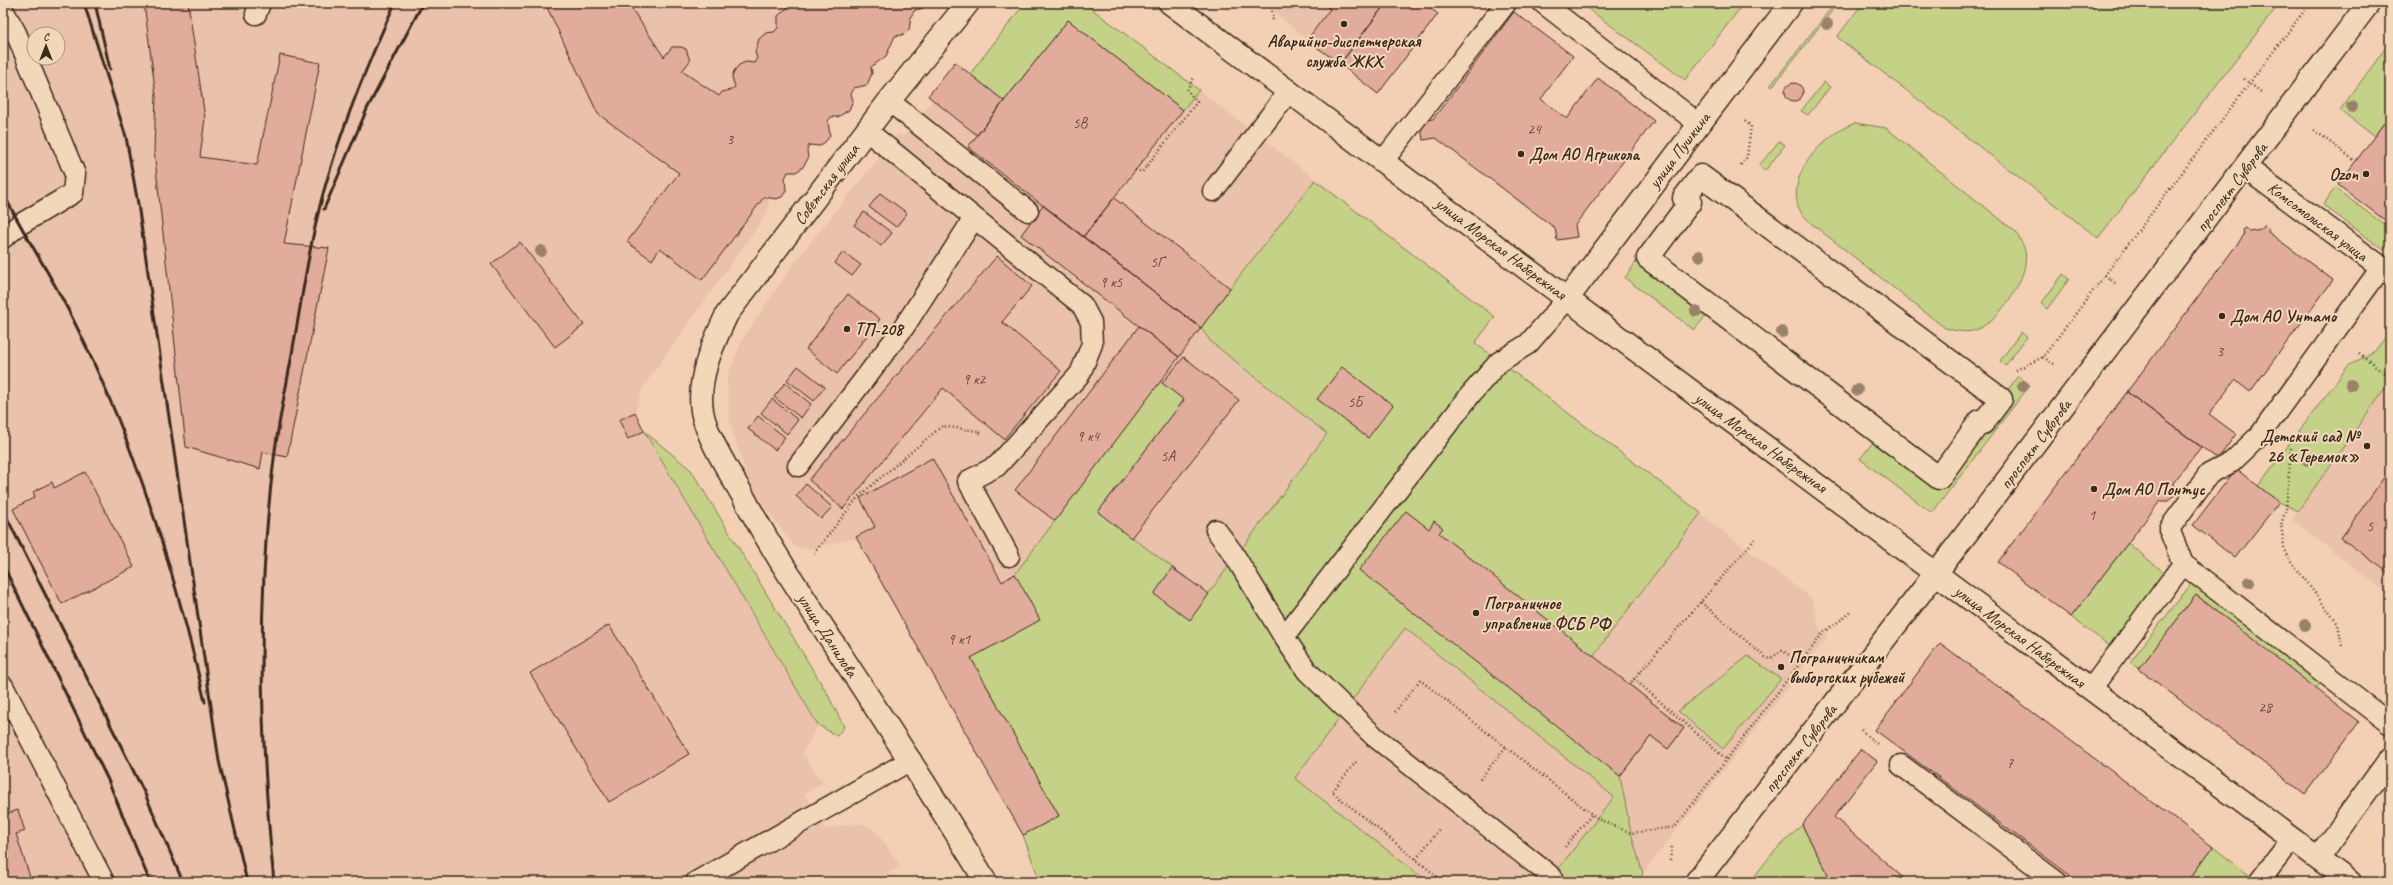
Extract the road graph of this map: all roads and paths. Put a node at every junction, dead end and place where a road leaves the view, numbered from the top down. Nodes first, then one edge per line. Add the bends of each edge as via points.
1 (968, 3) edge
2 (1170, 3) edge
3 (1272, 3) edge
4 (1506, 3) edge
5 (1543, 3) edge
6 (1791, 3) edge
7 (2310, 3) edge
8 (2369, 3) edge
9 (3, 10) edge
10 (1273, 22) dead end
11 (1194, 77) dead end
12 (1289, 91) junction
13 (889, 101) junction
14 (1740, 116) dead end
15 (1699, 124) junction
16 (867, 131) junction
17 (2316, 131) dead end
18 (1383, 161) junction
19 (2355, 161) dead end
20 (1740, 166) dead end
21 (2246, 168) junction
22 (1135, 170) dead end
23 (1701, 176) joint
24 (1213, 191) dead end
25 (1028, 211) dead end
26 (974, 218) junction
27 (3, 238) edge
28 (2386, 271) edge
29 (2105, 275) junction
30 (2115, 283) dead end
31 (1568, 298) junction
32 (2334, 334) junction
33 (2043, 357) junction
34 (2054, 364) dead end
35 (2013, 371) dead end
36 (703, 375) joint
37 (2390, 377) edge
38 (2291, 443) dead end
39 (1010, 453) junction
40 (798, 466) dead end
41 (1216, 530) dead end
42 (1755, 539) dead end
43 (1008, 556) dead end
44 (2183, 564) junction
45 (1936, 573) junction
46 (790, 577) junction
47 (1701, 602) junction
48 (1853, 612) dead end
49 (1284, 637) junction
50 (1800, 663) junction
51 (1634, 679) junction
52 (1629, 685) dead end
53 (3, 686) edge
54 (2091, 690) junction
55 (2352, 694) junction
56 (2390, 724) edge
57 (1375, 737) junction
58 (1726, 759) junction
59 (2390, 759) edge
60 (911, 760) junction
61 (1901, 765) dead end
62 (2292, 839) junction
63 (2318, 858) junction
64 (1552, 877) dead end
65 (104, 882) edge
66 (696, 882) edge
67 (986, 882) edge
68 (1444, 882) edge
69 (1696, 882) edge
70 (2057, 882) edge
71 (2259, 882) edge
72 (2350, 882) edge

1 - 13 street, Советская улица
2 - 12 street, улица Морская Набережная
3 - 10 path
4 - 18 lane
5 - 15 lane
6 - 15 street, улица Пушкина
7 - 29 path
8 - 21 street, проспект Суворова
9 - 27 lane via 16,33 75,174 73,193
11 - 22 path via 1187,90 1197,102 1142,172
12 - 18 street, улица Морская Набережная
12 - 24 lane
13 - 16 street, Советская улица
13 - 25 lane
14 - 20 path via 1751,126 1747,157
15 - 31 street, улица Пушкина
16 - 26 lane
16 - 36 street, Советская улица via 727,314 713,344
17 - 19 path
18 - 31 street, улица Морская Набережная
21 - 28 street, Комсомольская улица
21 - 45 street, проспект Суворова
23 - 23 street via 2002,399 1983,423 1980,421 1938,478 1648,258 1690,202 1684,198
26 - 39 lane via 1082,305 1091,322 1092,344 1080,374
26 - 40 lane via 904,327
28 - 32 lane
29 - 30 path
29 - 33 path
31 - 45 street, улица Морская Набережная
31 - 49 lane via 1528,344 1503,359 1470,394
32 - 37 path
32 - 44 lane via 2260,435 2232,462 2209,474 2168,529
33 - 34 path
33 - 35 path
36 - 46 street, улица Данилова via 702,411 714,443 752,515
38 - 55 path via 2286,509 2281,525 2285,553 2338,624
39 - 43 lane via 997,466 968,481
39 - 46 path via 978,431 942,426 859,496 824,543
41 - 49 lane via 1233,553
42 - 47 path
44 - 54 lane
44 - 55 lane
45 - 54 street, улица Морская Набережная
45 - 69 street, проспект Суворова
46 - 60 street, улица Данилова
47 - 50 path via 1765,657 1770,659 1782,650
47 - 51 path
48 - 50 path via 1823,633
49 - 57 lane via 1307,671
50 - 58 path
51 - 52 path
51 - 58 path
53 - 65 lane
54 - 62 street, улица Морская Набережная
55 - 56 lane
57 - 58 path via 1420,680 1598,819 1631,833 1675,827
57 - 64 lane
57 - 68 path via 1332,792
59 - 63 street
60 - 66 lane
60 - 67 street, улица Данилова
61 - 70 lane
62 - 63 street, улица Морская Набережная
62 - 71 lane
63 - 72 street, улица Морская Набережная

